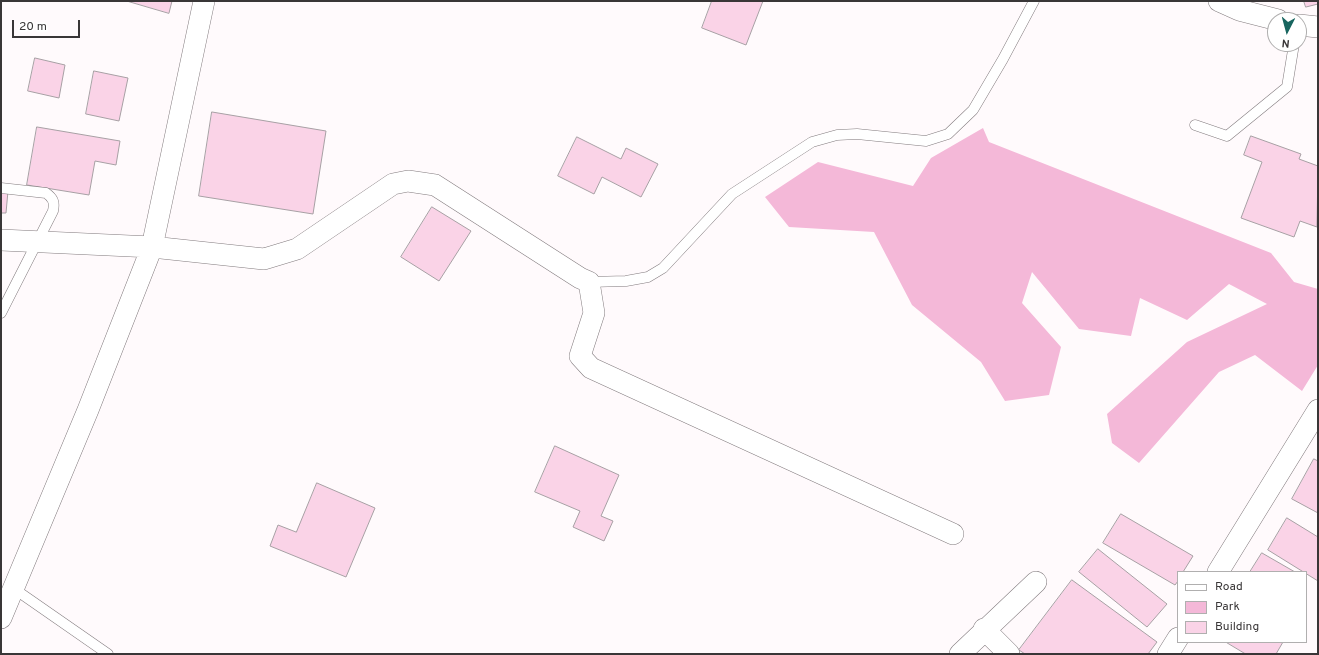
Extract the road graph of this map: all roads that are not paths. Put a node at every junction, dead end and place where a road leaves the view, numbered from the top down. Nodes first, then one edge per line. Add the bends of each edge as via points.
1 (204, 1) edge
2 (1034, 1) edge
3 (1219, 1) edge
4 (1267, 17) edge
5 (1307, 26) edge
6 (1318, 27) edge
7 (1293, 52) edge
8 (1195, 125) dead end
9 (1, 188) edge
10 (1, 240) edge
11 (38, 242) junction
12 (152, 247) junction
13 (589, 282) junction
14 (1, 313) edge
15 (1318, 410) edge
16 (953, 534) dead end
17 (1219, 571) edge
18 (1036, 582) dead end
19 (14, 588) junction
20 (1, 618) edge
21 (984, 629) junction
22 (1177, 640) edge
23 (108, 654) edge
24 (960, 654) edge
25 (1009, 654) edge
26 (1168, 654) edge

1 - 12 street
2 - 13 lane via 973,110 948,134 926,141 857,134 837,135 812,142 732,194 663,268 648,277 626,281
3 - 4 street via 1239,10
5 - 6 street
7 - 8 lane via 1287,87 1227,136
9 - 11 lane via 46,193 52,197 55,204 53,212
10 - 11 street
11 - 12 street
11 - 14 lane
12 - 13 street via 264,259 297,249 393,184 408,181 435,185
12 - 19 street
13 - 16 street via 594,313 580,356 591,368
15 - 17 street
18 - 21 street
19 - 20 street
19 - 23 lane
21 - 24 street
21 - 25 street
22 - 26 street

